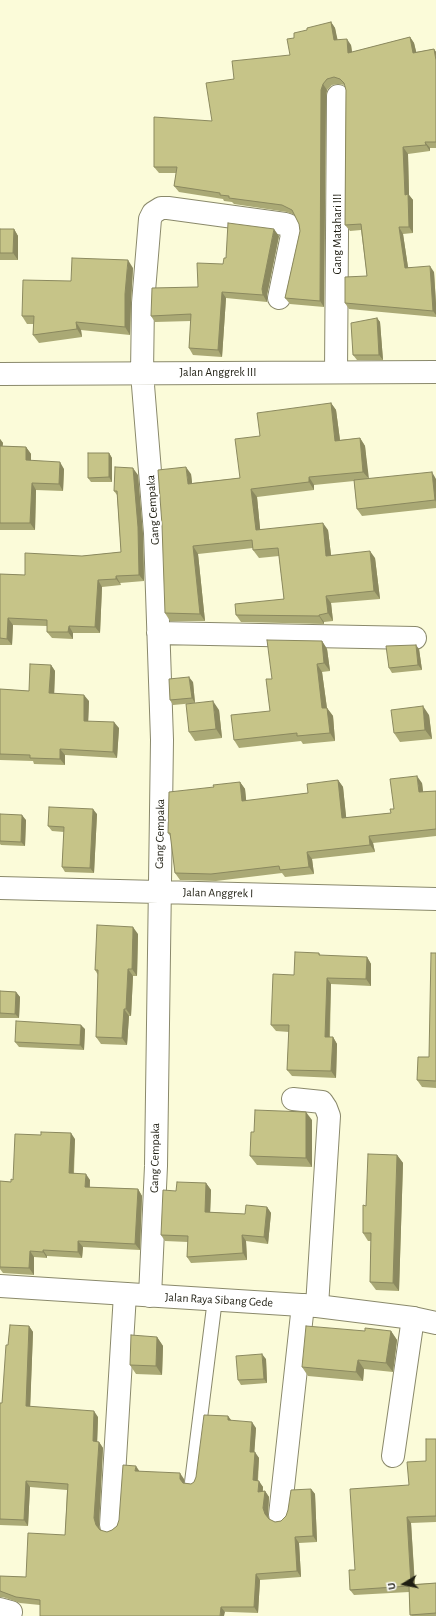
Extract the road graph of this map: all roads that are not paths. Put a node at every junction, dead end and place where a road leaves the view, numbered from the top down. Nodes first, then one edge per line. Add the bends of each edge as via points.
1 (338, 96) dead end
2 (280, 298) dead end
3 (336, 372) junction
4 (436, 372) edge
5 (142, 373) junction
6 (0, 374) edge
7 (158, 633) junction
8 (415, 638) dead end
9 (0, 888) edge
10 (159, 892) junction
11 (436, 899) edge
12 (293, 1099) dead end
13 (0, 1286) edge
14 (125, 1294) junction
15 (150, 1296) junction
16 (215, 1299) junction
17 (310, 1305) junction
18 (413, 1318) junction
19 (436, 1323) edge
20 (393, 1456) dead end
21 (192, 1482) edge
22 (280, 1515) dead end
23 (111, 1524) dead end

1 - 3 street, Gang Matahari III
2 - 5 street, Gang Cempaka via 292,235 288,225 168,208 157,210 150,219 143,303
3 - 4 street, Jalan Anggrek III
3 - 5 street, Jalan Anggrek III
5 - 6 street, Jalan Anggrek III
5 - 7 street, Gang Cempaka via 155,533
7 - 8 street
7 - 10 street, Gang Cempaka via 162,740
9 - 10 street, Jalan Anggrek I
10 - 11 street, Jalan Anggrek I
10 - 15 street, Gang Cempaka via 156,1166
12 - 17 street via 322,1102 329,1116
13 - 14 street, Jalan Raya Sibang Gede
14 - 15 street, Jalan Raya Sibang Gede
14 - 23 street
15 - 16 street, Jalan Raya Sibang Gede
16 - 17 street, Jalan Raya Sibang Gede
16 - 21 lane
17 - 18 street, Jalan Raya Sibang Gede
17 - 22 street
18 - 19 street, Jalan Raya Sibang Gede
18 - 20 street

